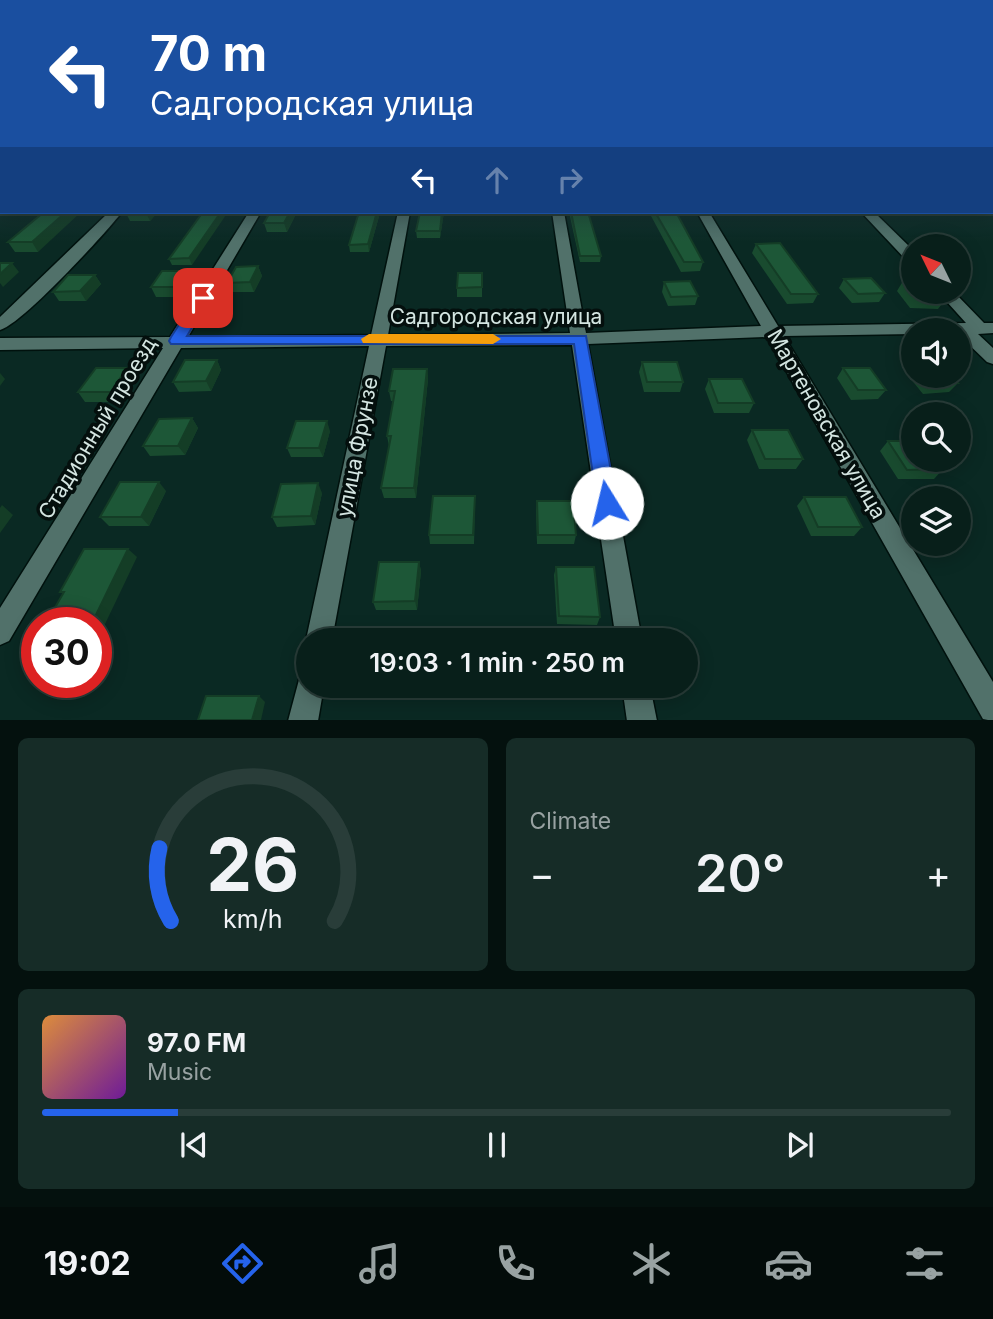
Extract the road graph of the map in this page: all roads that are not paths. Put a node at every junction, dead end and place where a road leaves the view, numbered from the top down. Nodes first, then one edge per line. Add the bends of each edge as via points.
1 (114, 214) edge
2 (254, 214) edge
3 (404, 214) edge
4 (558, 214) edge
5 (704, 214) edge
6 (869, 214) edge
7 (901, 247) edge
8 (959, 304) edge
9 (0, 325) edge
10 (901, 328) edge
11 (986, 328) edge
12 (773, 331) junction
13 (971, 337) edge
14 (378, 339) junction
15 (581, 339) junction
16 (176, 341) junction
17 (0, 344) edge
18 (993, 358) edge
19 (321, 628) edge
20 (627, 628) edge
21 (0, 632) edge
22 (308, 698) edge
23 (638, 698) edge
24 (993, 709) edge
25 (303, 720) edge
26 (642, 720) edge

1 - 9 street
2 - 16 street, Стадионный проезд
3 - 14 street, улица Фрунзе
4 - 15 street
5 - 12 street, Мартеновская улица
6 - 7 street
8 - 11 street
10 - 12 street, Садгородская улица
12 - 15 street, Садгородская улица
12 - 24 street, Мартеновская улица
13 - 18 street
14 - 15 street, Садгородская улица
14 - 16 street, Садгородская улица
14 - 19 street, улица Фрунзе
15 - 20 street
16 - 17 street, Садгородская улица
16 - 21 street, Стадионный проезд
22 - 25 street
23 - 26 street

